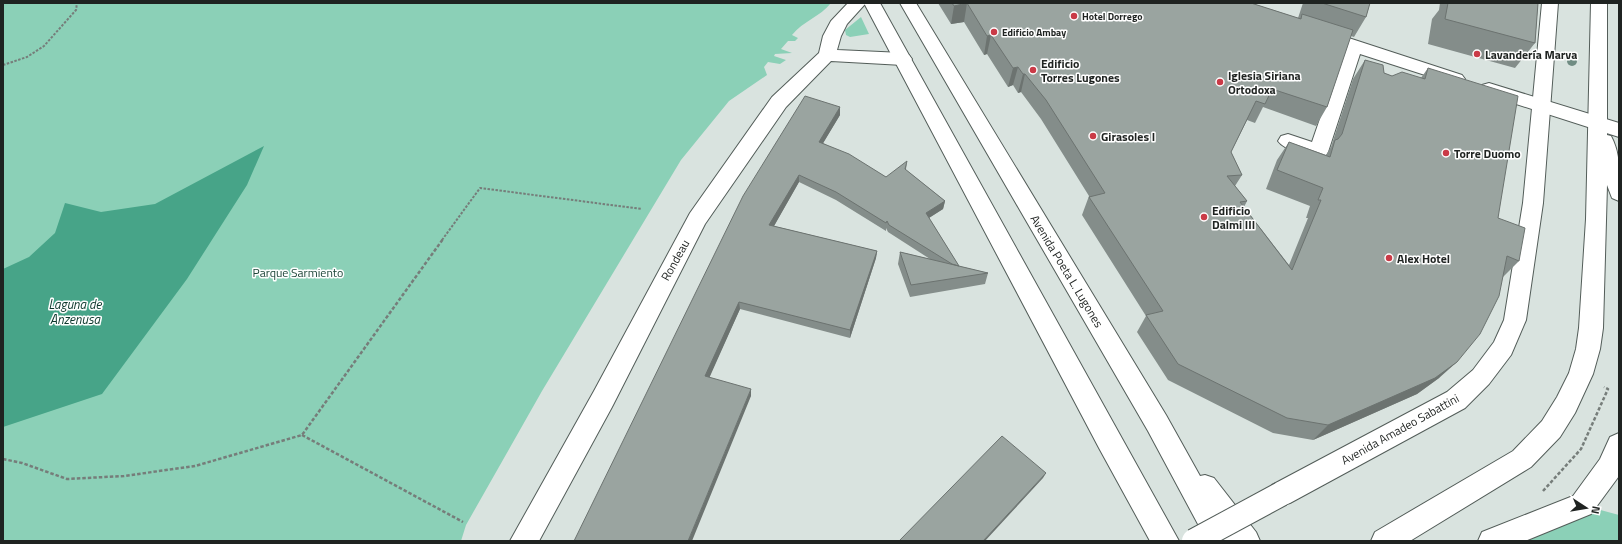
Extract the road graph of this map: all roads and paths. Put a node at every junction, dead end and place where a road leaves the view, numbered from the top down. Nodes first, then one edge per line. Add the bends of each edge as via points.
1 (77, 3) edge
2 (858, 3) edge
3 (872, 3) edge
4 (908, 3) edge
5 (1550, 3) edge
6 (1599, 3) edge
7 (1303, 29) edge
8 (1354, 46) junction
9 (827, 55) junction
10 (903, 59) junction
11 (3, 65) edge
12 (1543, 106) junction
13 (1609, 127) edge
14 (1288, 141) edge
15 (1619, 193) edge
16 (642, 209) dead end
17 (1157, 423) junction
18 (302, 435) junction
19 (1108, 440) junction
20 (1619, 445) edge
21 (3, 459) edge
22 (463, 522) dead end
23 (524, 541) edge
24 (1157, 541) edge
25 (1165, 541) edge
26 (1194, 541) edge
27 (1222, 541) edge
28 (1246, 541) edge
29 (1386, 541) edge
30 (1492, 541) edge

1 - 11 path via 76,10 44,46 27,57
2 - 9 main road via 840,21 832,36
3 - 10 main road
4 - 17 main road, Avenida Poeta L. Lugones
5 - 12 main road, Avenida Amadeo Sabattini
6 - 13 main road
7 - 8 main road
8 - 12 main road via 1386,65 1473,84
8 - 14 main road via 1318,152
9 - 10 main road
9 - 23 main road, Rondeau via 779,102 697,219 603,399
10 - 19 main road
12 - 13 main road
12 - 26 main road, Avenida Amadeo Sabattini, bridge via 1533,203 1519,299 1503,348 1481,377 1456,400
13 - 15 main road
13 - 29 main road via 1597,219 1588,349 1581,374 1566,405 1551,429 1522,459
16 - 18 path via 480,188
17 - 27 main road, Avenida Poeta L. Lugones
17 - 28 main road
18 - 21 path via 195,466 124,476 67,480 22,463
18 - 22 path
19 - 24 main road
19 - 25 main road
20 - 30 main road via 1610,468 1582,505

